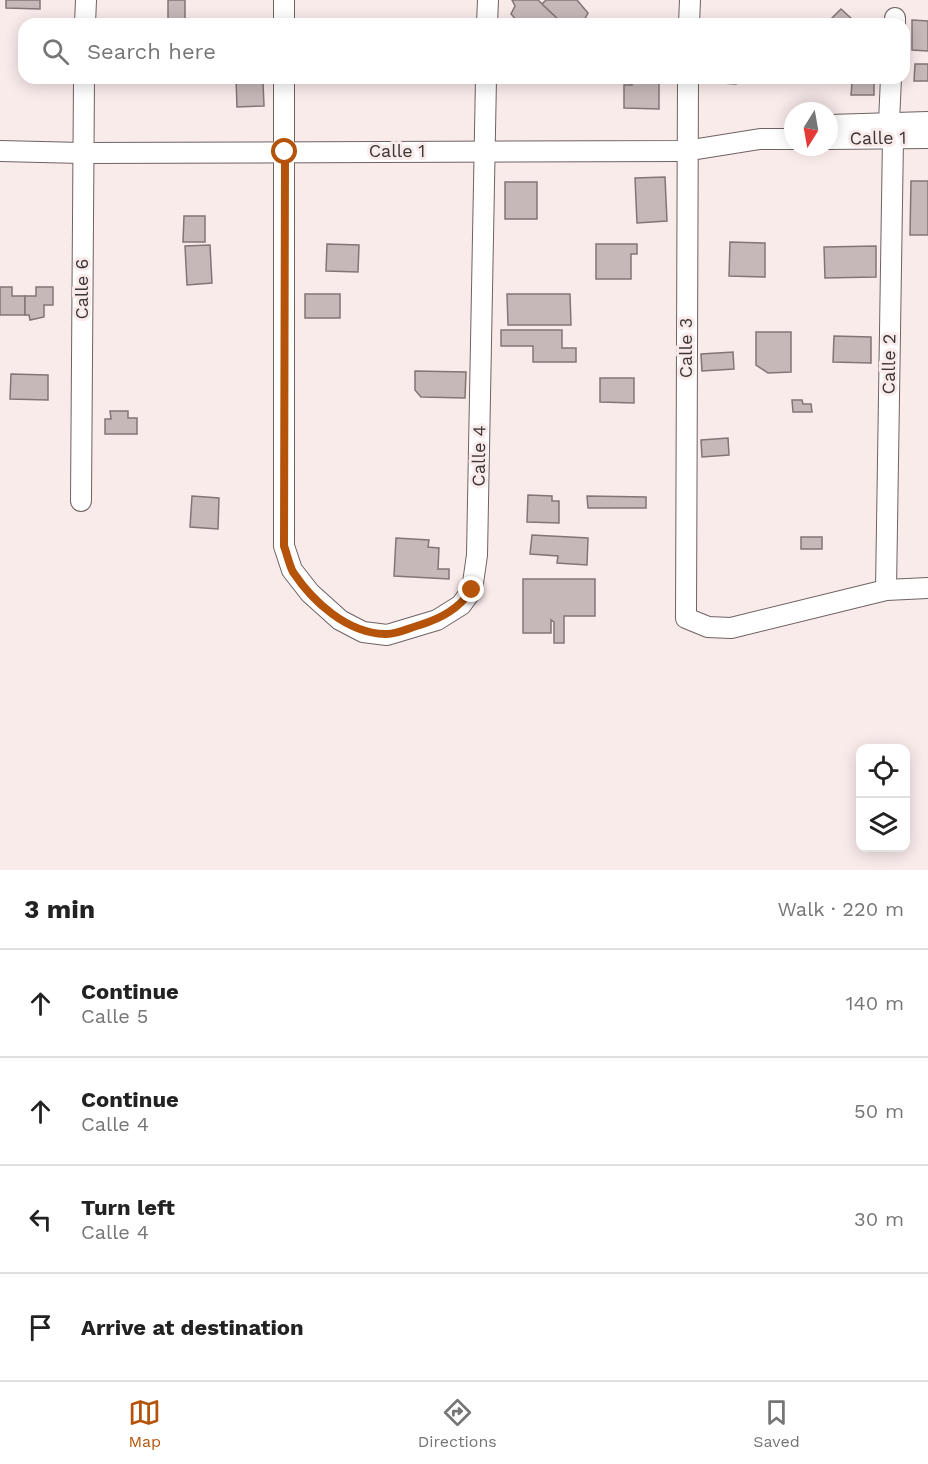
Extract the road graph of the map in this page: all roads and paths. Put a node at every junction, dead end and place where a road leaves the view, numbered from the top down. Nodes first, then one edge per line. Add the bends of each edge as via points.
1 (86, 0) edge
2 (284, 0) edge
3 (488, 0) edge
4 (690, 0) edge
5 (85, 18) edge
6 (284, 18) edge
7 (487, 18) edge
8 (689, 18) edge
9 (84, 84) edge
10 (284, 84) edge
11 (486, 84) edge
12 (688, 84) edge
13 (891, 84) edge
14 (928, 122) edge
15 (838, 126) edge
16 (891, 130) junction
17 (784, 134) edge
18 (838, 138) edge
19 (928, 138) edge
20 (760, 139) junction
21 (784, 139) edge
22 (0, 151) edge
23 (484, 151) junction
24 (685, 151) junction
25 (285, 152) junction
26 (82, 153) junction
27 (81, 501) dead end
28 (928, 588) edge
29 (886, 590) junction

1 - 5 street
2 - 6 street
3 - 7 street
4 - 8 street
9 - 26 street, Calle 6
10 - 25 street
11 - 23 street, Calle 4
12 - 24 street, Calle 3
13 - 16 street, Calle 2
14 - 16 street
15 - 16 street
16 - 18 street, Calle 1
16 - 19 street, Calle 1
16 - 29 street, Calle 2
17 - 20 street
20 - 21 street, Calle 1
20 - 24 street, Calle 1
22 - 26 street, Calle 1
23 - 24 street, Calle 1
23 - 25 street, Calle 1
23 - 25 street, Calle 4 via 477,555 472,590 461,604 436,620 387,635 363,632 339,620 292,570 284,546
24 - 29 street, Calle 3 via 686,618 708,627 731,628
25 - 26 street, Calle 1
26 - 27 street, Calle 6
28 - 29 street

